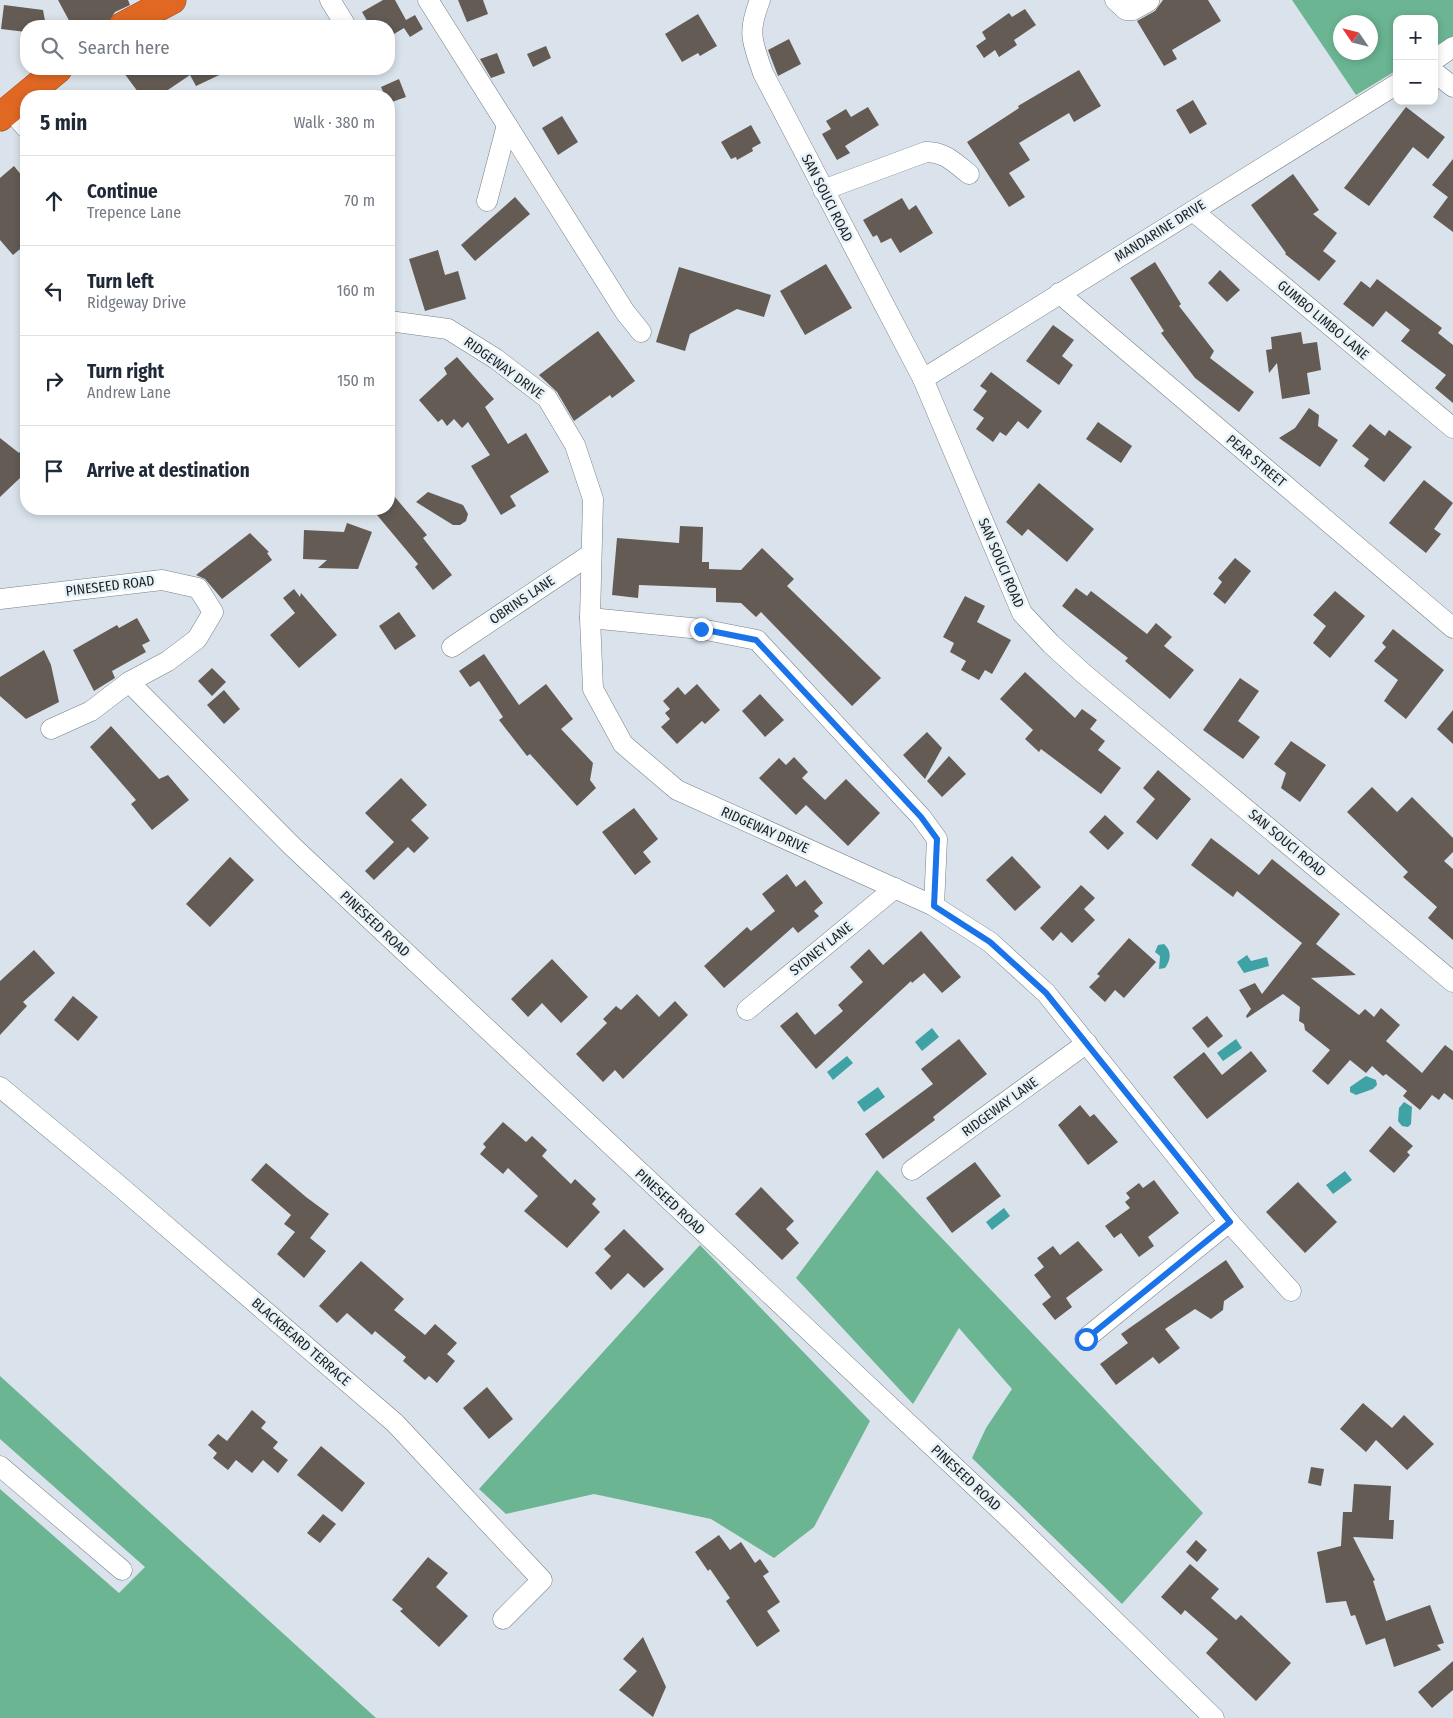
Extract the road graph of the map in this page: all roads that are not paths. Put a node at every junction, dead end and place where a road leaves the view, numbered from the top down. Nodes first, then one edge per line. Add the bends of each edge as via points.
1 (172, 0) edge
2 (330, 0) edge
3 (428, 0) edge
4 (760, 0) edge
5 (1115, 0) edge
6 (1149, 1) dead end
7 (135, 20) edge
8 (342, 20) edge
9 (1453, 47) edge
10 (1438, 57) edge
11 (52, 75) edge
12 (1438, 75) edge
13 (1393, 86) edge
14 (1453, 87) edge
15 (38, 90) edge
16 (507, 126) junction
17 (969, 174) dead end
18 (823, 190) junction
19 (487, 201) dead end
20 (1192, 211) junction
21 (1059, 293) junction
22 (395, 322) edge
23 (640, 332) dead end
24 (923, 379) junction
25 (1453, 428) edge
26 (592, 554) junction
27 (0, 599) edge
28 (590, 618) junction
29 (1453, 628) edge
30 (452, 647) dead end
31 (129, 682) junction
32 (51, 729) dead end
33 (895, 888) junction
34 (934, 906) junction
35 (1453, 982) edge
36 (747, 1010) dead end
37 (1087, 1043) junction
38 (0, 1087) edge
39 (912, 1170) dead end
40 (1230, 1222) junction
41 (1291, 1291) dead end
42 (1086, 1339) dead end
43 (0, 1466) edge
44 (122, 1570) dead end
45 (503, 1619) dead end
46 (1214, 1718) edge

1 - 7 highway
2 - 8 street
3 - 16 street
4 - 18 street, SAN SOUCI ROAD via 752,20 752,42 763,73
5 - 6 street via 1126,10 1133,10
9 - 10 street
11 - 15 highway
12 - 14 street
13 - 20 street, MANDARINE DRIVE
16 - 19 street
16 - 23 street
17 - 18 street via 943,155 926,152
18 - 24 street, SAN SOUCI ROAD
20 - 21 street, MANDARINE DRIVE
20 - 25 street, GUMBO LIMBO LANE
21 - 24 street, MANDARINE DRIVE
21 - 29 street, PEAR STREET
22 - 26 street, RIDGEWAY DRIVE via 448,329 496,359 547,398 575,445 592,499
24 - 35 street, SAN SOUCI ROAD via 1022,613 1084,674
26 - 28 street, RIDGEWAY DRIVE
26 - 30 street, OBRINS LANE
27 - 31 street, PINESEED ROAD via 162,580 198,588 213,612 197,639 168,661
28 - 33 street, RIDGEWAY DRIVE via 593,689 623,744 677,790
28 - 34 street via 701,629 756,640 921,817 937,839
31 - 32 street, PINESEED ROAD via 91,711
31 - 46 street, PINESEED ROAD via 300,854 1002,1513
33 - 34 street, RIDGEWAY DRIVE
33 - 36 street, SYDNEY LANE
34 - 37 street, RIDGEWAY DRIVE via 990,942 1046,993
37 - 39 street, RIDGEWAY LANE
37 - 40 street, RIDGEWAY DRIVE
38 - 45 street, BLACKBEARD TERRACE via 396,1423 542,1580
40 - 41 street, RIDGEWAY DRIVE
40 - 42 street
43 - 44 street

